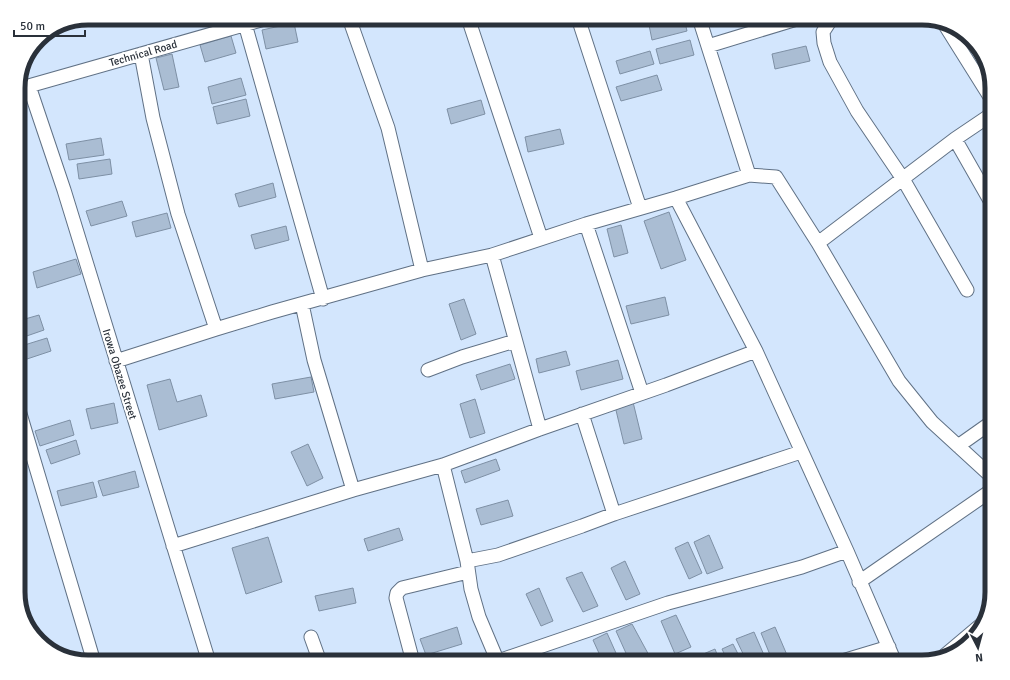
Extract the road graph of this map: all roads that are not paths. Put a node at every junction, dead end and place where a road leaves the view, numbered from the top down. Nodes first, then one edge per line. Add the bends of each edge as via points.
1 (242, 25) edge
2 (245, 25) edge
3 (351, 25) edge
4 (470, 25) edge
5 (580, 25) edge
6 (701, 25) edge
7 (777, 25) edge
8 (828, 25) edge
9 (948, 30) edge
10 (708, 46) junction
11 (141, 54) junction
12 (25, 87) edge
13 (985, 89) edge
14 (25, 93) edge
15 (985, 119) edge
16 (955, 139) junction
17 (749, 175) junction
18 (903, 179) junction
19 (985, 192) edge
20 (676, 198) junction
21 (640, 208) junction
22 (586, 224) junction
23 (541, 238) junction
24 (818, 243) junction
25 (492, 254) junction
26 (422, 270) junction
27 (968, 290) dead end
28 (323, 299) junction
29 (302, 304) junction
30 (216, 328) junction
31 (515, 341) junction
32 (756, 351) junction
33 (116, 361) junction
34 (428, 370) dead end
35 (642, 393) junction
36 (582, 414) junction
37 (985, 427) edge
38 (540, 429) junction
39 (25, 430) edge
40 (958, 446) junction
41 (801, 452) junction
42 (443, 464) junction
43 (985, 471) edge
44 (353, 490) junction
45 (985, 495) edge
46 (614, 514) junction
47 (173, 546) junction
48 (847, 551) junction
49 (468, 567) junction
50 (859, 582) junction
51 (311, 637) dead end
52 (889, 646) junction
53 (92, 655) edge
54 (207, 655) edge
55 (317, 655) edge
56 (411, 655) edge
57 (495, 655) edge
58 (518, 655) edge
59 (861, 655) edge
60 (892, 655) edge

1 - 11 street, Technical Road
2 - 28 street
3 - 26 street via 388,128
4 - 23 street
5 - 21 street
6 - 10 street
7 - 10 street
8 - 18 street via 823,32 830,62 858,111
9 - 13 street
10 - 17 street
11 - 12 street, Technical Road
11 - 30 street via 153,118 178,214
14 - 33 street, Irowa Obazee Street via 64,190
15 - 16 street
16 - 18 street
16 - 19 street
17 - 20 street
17 - 24 street via 776,177
18 - 24 street
18 - 27 street
20 - 21 street
20 - 32 street
21 - 22 street
22 - 23 street
22 - 35 street
23 - 25 street
24 - 40 street via 899,381 932,422
25 - 26 street
25 - 31 street
26 - 28 street
28 - 29 street
29 - 30 street
29 - 44 street via 314,360
30 - 33 street
31 - 34 street
31 - 38 street
32 - 35 street
32 - 41 street
33 - 47 street, Irowa Obazee Street
35 - 36 street
36 - 38 street
36 - 46 street
37 - 40 street
38 - 42 street
39 - 53 street
40 - 43 street
41 - 46 street
41 - 48 street
42 - 44 street
42 - 49 street
44 - 47 street
45 - 50 street
46 - 49 street
47 - 54 street, Irowa Obazee Street
48 - 50 street
48 - 58 street via 802,567 668,603
49 - 56 street via 402,588 397,593 396,598
49 - 57 street via 479,617
50 - 52 street
51 - 55 street
52 - 59 street
52 - 60 street

